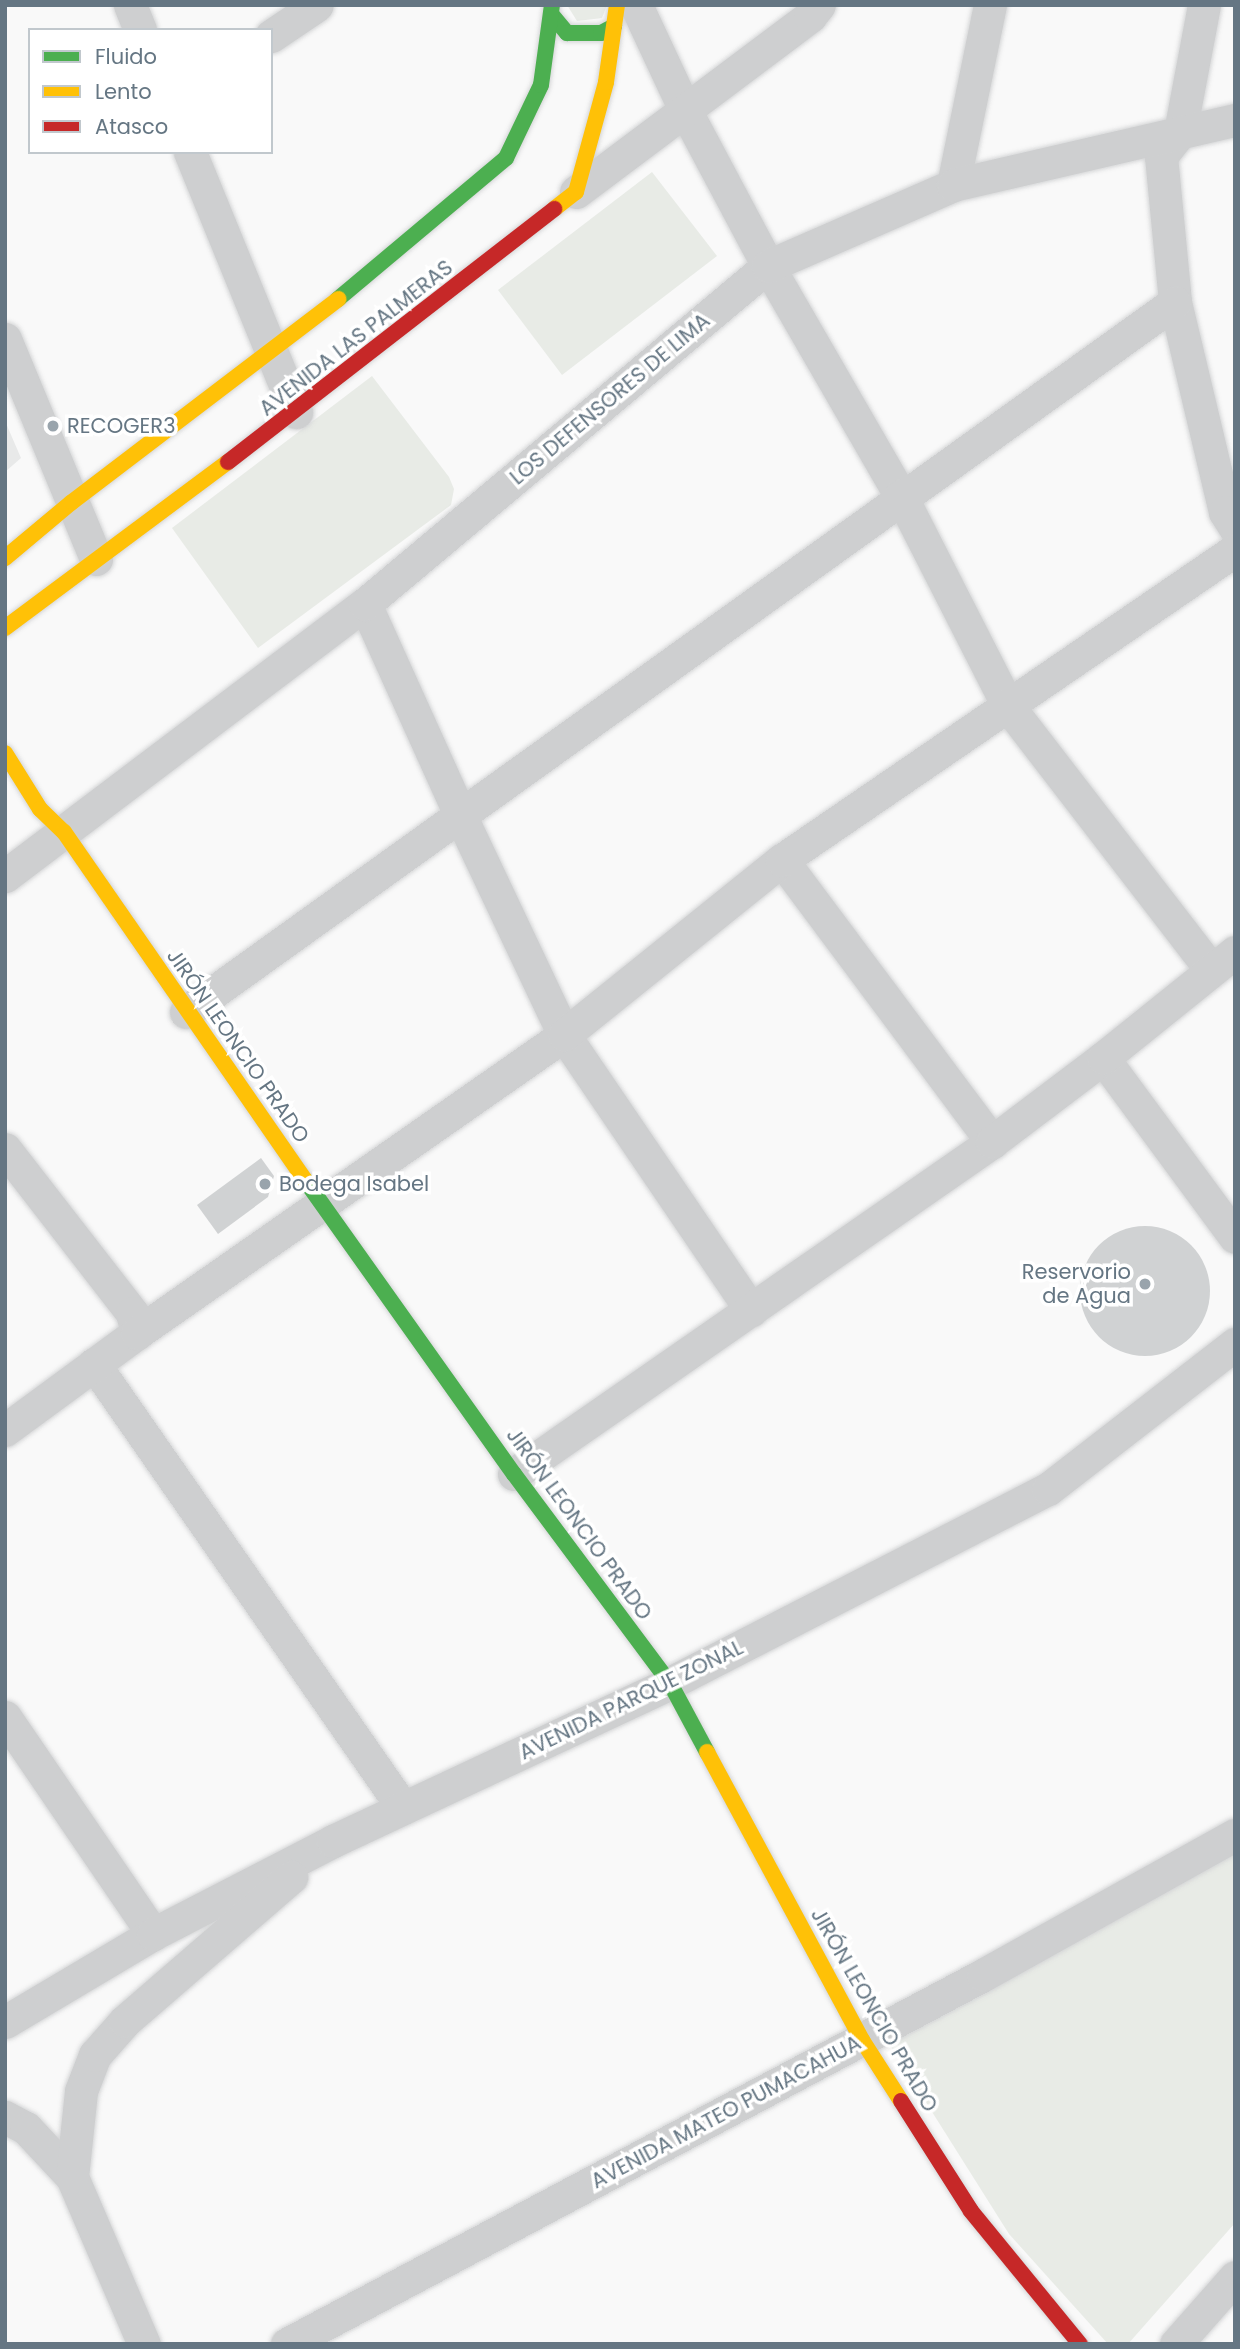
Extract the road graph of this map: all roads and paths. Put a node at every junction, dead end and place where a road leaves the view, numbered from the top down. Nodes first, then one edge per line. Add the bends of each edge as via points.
1 (130, 5) edge
2 (317, 5) edge
3 (617, 5) edge
4 (819, 5) edge
5 (990, 5) edge
6 (1204, 5) edge
7 (552, 10) edge
8 (625, 16) edge
9 (139, 28) edge
10 (273, 35) edge
11 (684, 108) junction
12 (1235, 120) edge
13 (1180, 132) junction
14 (191, 154) edge
15 (953, 185) junction
16 (576, 192) junction
17 (768, 266) junction
18 (1175, 302) junction
19 (5, 339) edge
20 (271, 350) junction
21 (296, 412) junction
22 (901, 496) junction
23 (72, 502) junction
24 (1235, 528) edge
25 (1235, 550) edge
26 (5, 558) edge
27 (96, 559) junction
28 (365, 604) junction
29 (5, 628) edge
30 (1008, 706) junction
31 (5, 753) edge
32 (461, 817) junction
33 (64, 832) junction
34 (782, 860) junction
35 (5, 876) edge
36 (1223, 961) edge
37 (186, 1012) junction
38 (564, 1035) junction
39 (1103, 1059) junction
40 (992, 1142) junction
41 (5, 1149) edge
42 (323, 1202) junction
43 (1235, 1237) edge
44 (751, 1310) junction
45 (137, 1333) junction
46 (1235, 1344) edge
47 (94, 1364) junction
48 (5, 1430) edge
49 (514, 1474) junction
50 (670, 1683) junction
51 (5, 1717) edge
52 (403, 1808) junction
53 (1235, 1835) edge
54 (333, 1841) junction
55 (153, 1934) junction
56 (5, 2022) edge
57 (862, 2040) junction
58 (5, 2117) edge
59 (72, 2176) junction
60 (1235, 2277) edge
61 (144, 2344) edge
62 (288, 2344) edge
63 (1080, 2344) edge
64 (1176, 2344) edge

1 - 9 street
2 - 10 street
3 - 8 street
4 - 11 street
5 - 15 street
6 - 13 street
7 - 8 street via 567,33 579,35 601,33
7 - 20 street, AVENIDA LAS PALMERAS via 541,85 506,158
8 - 11 street
8 - 16 street
11 - 16 street
11 - 17 street
12 - 13 street, LOS DEFENSORES DE LIMA
13 - 15 street, LOS DEFENSORES DE LIMA
13 - 18 street via 1161,156
14 - 20 street
15 - 17 street, LOS DEFENSORES DE LIMA
16 - 21 street, AVENIDA LAS PALMERAS
17 - 22 street
17 - 28 street, LOS DEFENSORES DE LIMA
18 - 22 street
18 - 24 street via 1225,512
19 - 23 street
20 - 21 street
20 - 23 street, AVENIDA LAS PALMERAS
21 - 27 street, AVENIDA LAS PALMERAS
22 - 30 street
22 - 32 street
23 - 26 street, AVENIDA LAS PALMERAS
23 - 27 street
25 - 30 street
27 - 29 street, AVENIDA LAS PALMERAS
28 - 32 street
28 - 33 street, LOS DEFENSORES DE LIMA
30 - 34 street
30 - 36 street
31 - 33 street, JIRÓN LEONCIO PRADO via 40,809
32 - 37 street
32 - 38 street
33 - 35 street, LOS DEFENSORES DE LIMA
33 - 37 street, JIRÓN LEONCIO PRADO
34 - 38 street
34 - 40 street
36 - 39 street
37 - 42 street, JIRÓN LEONCIO PRADO
38 - 42 street
38 - 44 street
39 - 40 street
39 - 43 street
40 - 44 street
41 - 45 street via 132,1313
42 - 45 street
42 - 49 street, JIRÓN LEONCIO PRADO
44 - 49 street
45 - 47 street
46 - 50 street, AVENIDA PARQUE ZONAL via 1048,1489
47 - 48 street
47 - 52 street
49 - 50 street, JIRÓN LEONCIO PRADO
50 - 52 street, AVENIDA PARQUE ZONAL
50 - 57 street, JIRÓN LEONCIO PRADO
51 - 55 street
52 - 54 street, AVENIDA PARQUE ZONAL
53 - 57 street, AVENIDA MATEO PUMACAHUA
54 - 55 street, AVENIDA PARQUE ZONAL
54 - 59 street via 125,2021 95,2055 81,2091
55 - 56 street, AVENIDA PARQUE ZONAL
57 - 62 street, AVENIDA MATEO PUMACAHUA
57 - 63 street, JIRÓN LEONCIO PRADO via 971,2211
58 - 59 street via 26,2128
59 - 61 street
60 - 64 street

